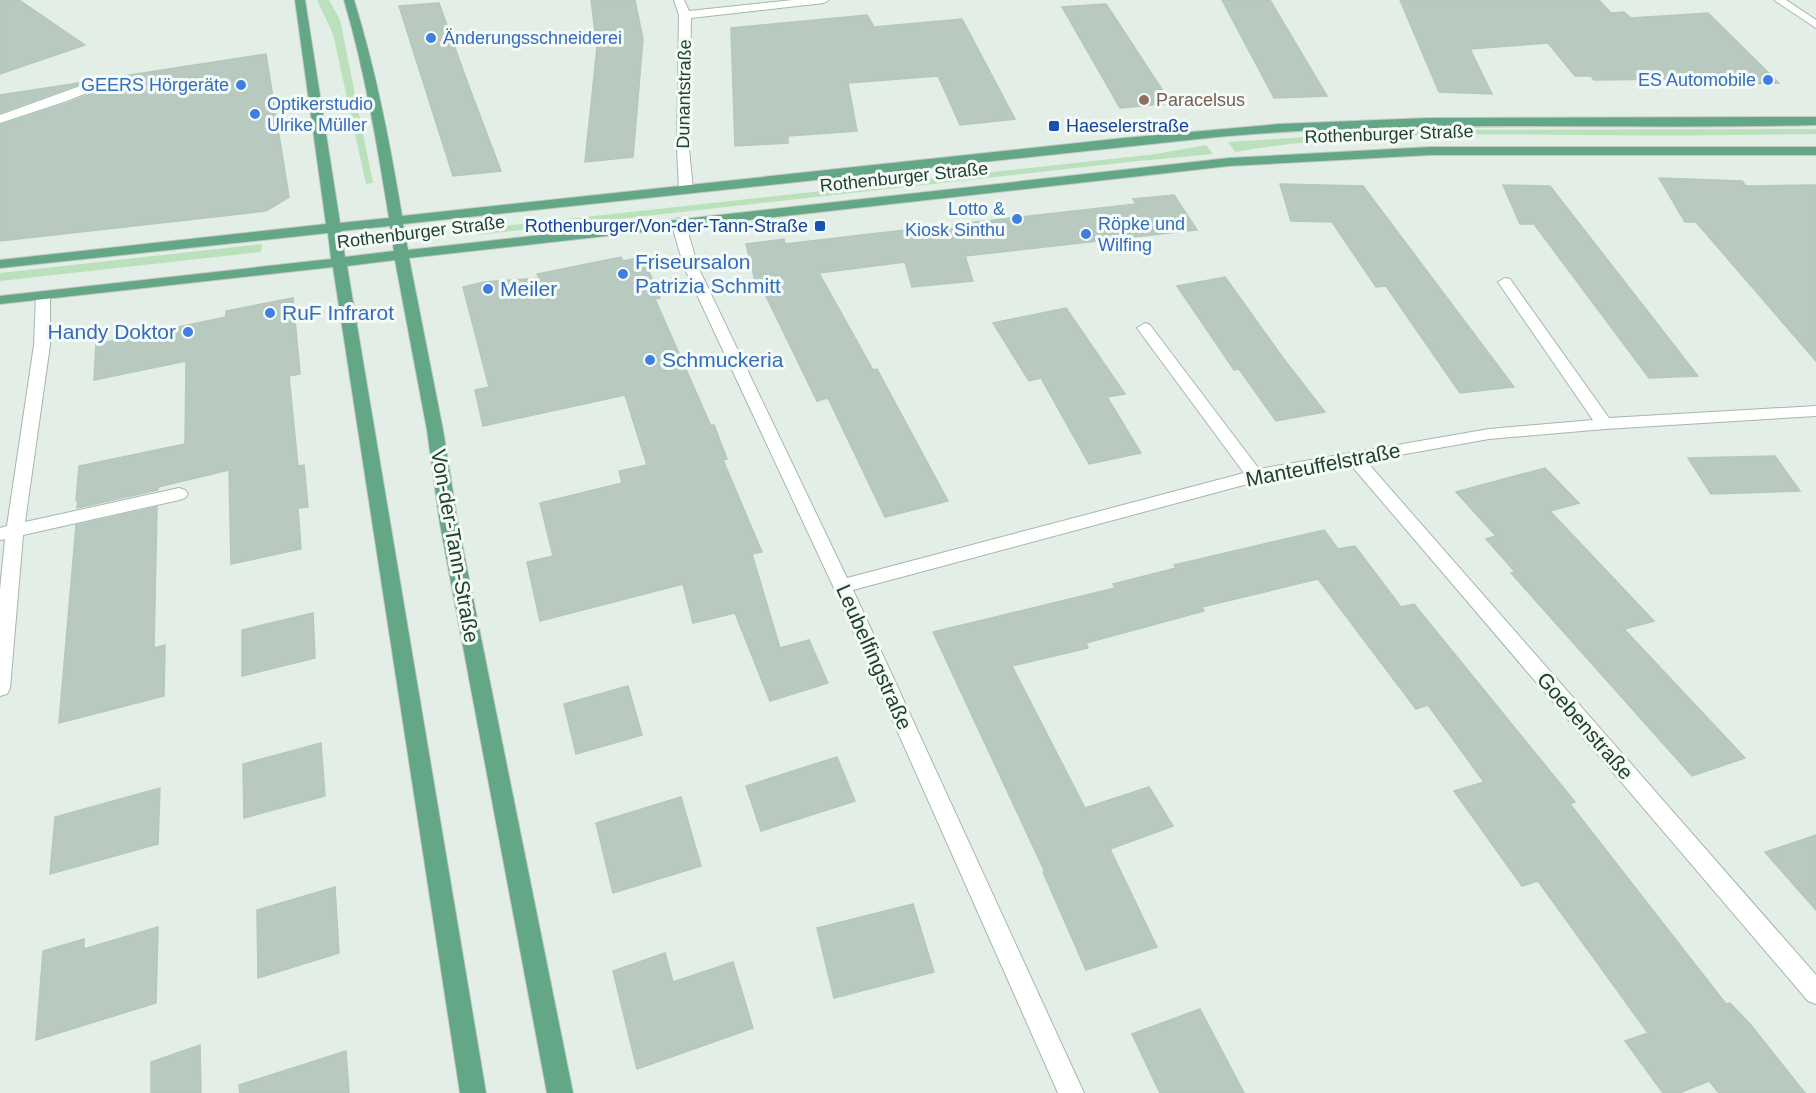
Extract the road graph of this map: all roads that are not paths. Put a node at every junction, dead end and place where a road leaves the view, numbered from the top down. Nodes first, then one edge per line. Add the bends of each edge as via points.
1 (300, 0) edge
2 (349, 0) edge
3 (679, 0) edge
4 (824, 0) edge
5 (1779, 0) edge
6 (685, 15) junction
7 (1816, 25) edge
8 (105, 81) dead end
9 (0, 118) edge
10 (1816, 122) edge
11 (1816, 150) edge
12 (686, 189) junction
13 (397, 220) junction
14 (678, 222) junction
15 (334, 227) junction
16 (402, 254) junction
17 (339, 262) junction
18 (0, 264) edge
19 (1505, 282) dead end
20 (43, 296) junction
21 (0, 300) edge
22 (1145, 328) dead end
23 (1816, 411) edge
24 (1605, 424) junction
25 (1354, 459) junction
26 (1255, 476) junction
27 (179, 494) dead end
28 (8, 532) edge
29 (842, 586) junction
30 (0, 688) edge
31 (1816, 993) edge
32 (473, 1093) edge
33 (560, 1093) edge
34 (1071, 1093) edge

1 - 15 main road
2 - 13 main road, Von-der-Tann-Straße via 382,134
3 - 6 street, Dunantstraße
4 - 6 street
5 - 7 street
6 - 12 street, Dunantstraße via 682,149
8 - 9 street
10 - 12 main road, Rothenburger Straße via 1325,125 1210,133
11 - 14 main road, Rothenburger Straße via 1481,150 1291,157
12 - 13 main road, Rothenburger Straße
13 - 15 main road, Rothenburger Straße
13 - 16 main road, Von-der-Tann-Straße
14 - 16 main road, Rothenburger Straße
14 - 29 street, Leubelfingstraße via 691,267
15 - 17 main road
15 - 18 main road, Rothenburger Straße
16 - 17 main road, Rothenburger Straße
16 - 33 main road, Von-der-Tann-Straße via 456,560
17 - 20 main road, Rothenburger Straße
17 - 32 main road
19 - 24 street
20 - 21 main road, Rothenburger Straße
20 - 28 street via 42,345
22 - 26 street
23 - 24 street, Manteuffelstraße
24 - 25 street, Manteuffelstraße via 1489,434
25 - 26 street, Manteuffelstraße
25 - 31 street, Goebenstraße
26 - 29 street, Manteuffelstraße
27 - 28 street
28 - 30 street
29 - 34 street, Leubelfingstraße

